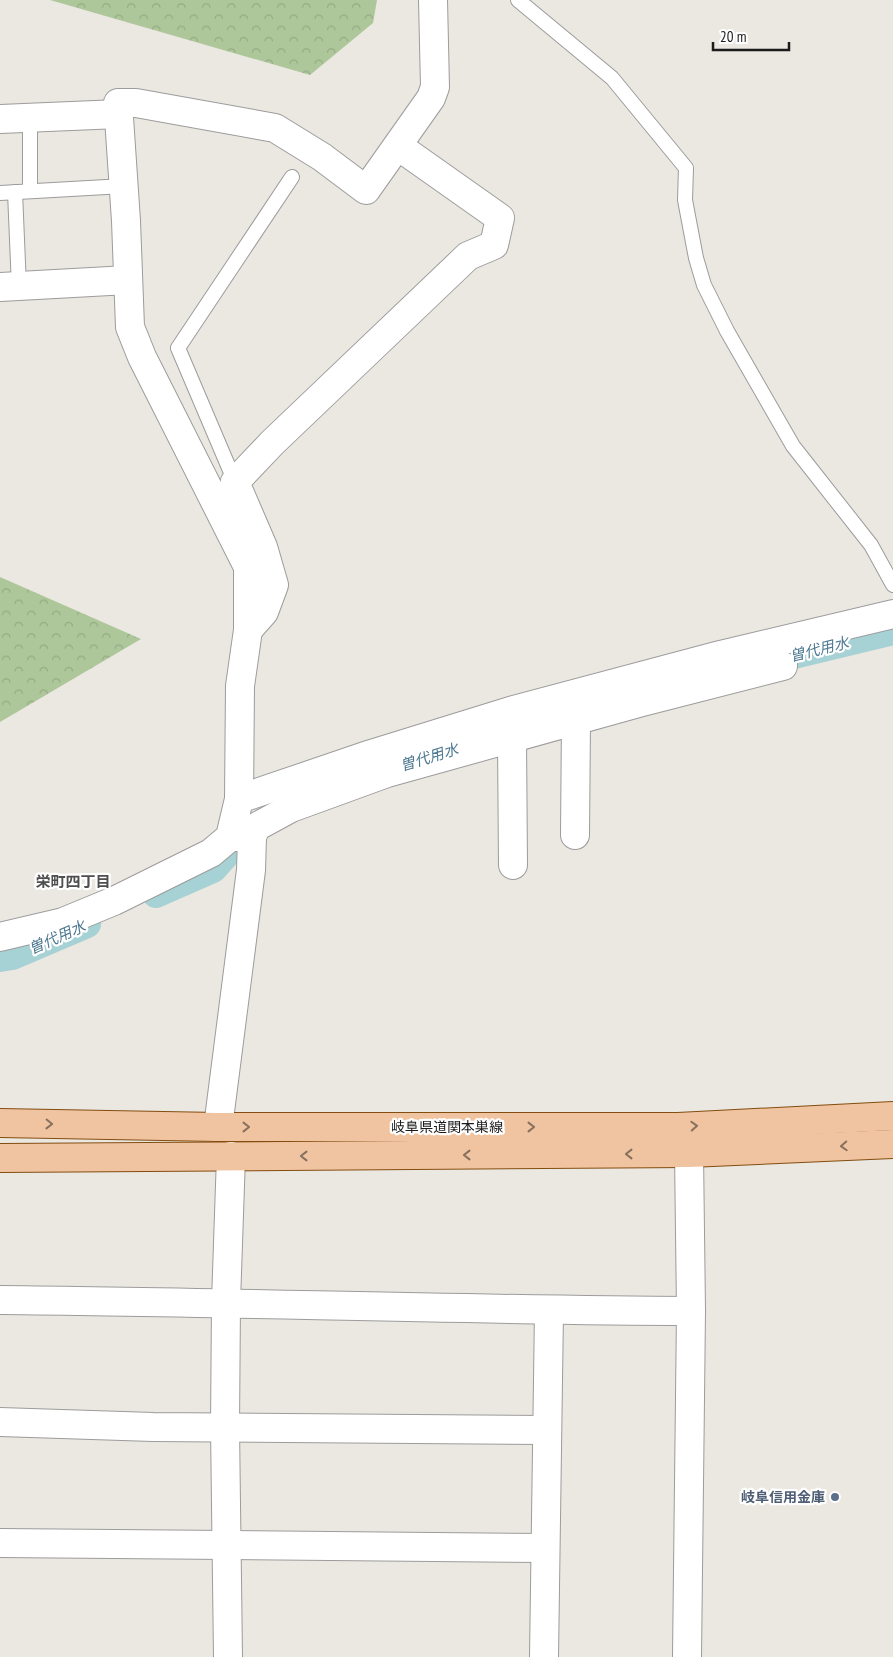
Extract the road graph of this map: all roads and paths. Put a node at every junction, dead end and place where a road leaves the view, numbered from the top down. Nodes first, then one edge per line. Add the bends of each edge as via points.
1 (433, 0) edge
2 (518, 0) edge
3 (119, 114) junction
4 (30, 118) junction
5 (0, 119) edge
6 (398, 146) junction
7 (292, 177) dead end
8 (124, 186) junction
9 (30, 191) junction
10 (15, 192) junction
11 (0, 193) edge
12 (128, 280) junction
13 (10, 287) edge
14 (235, 482) junction
15 (893, 585) edge
16 (893, 614) edge
17 (248, 630) junction
18 (783, 666) dead end
19 (576, 721) junction
20 (512, 739) junction
21 (239, 799) junction
22 (575, 835) dead end
23 (241, 837) junction
24 (512, 865) dead end
25 (0, 937) edge
26 (893, 1116) edge
27 (0, 1123) edge
28 (218, 1127) junction
29 (893, 1144) edge
30 (689, 1154) junction
31 (231, 1156) junction
32 (0, 1158) edge
33 (0, 1300) edge
34 (226, 1302) junction
35 (549, 1311) junction
36 (691, 1311) junction
37 (0, 1422) edge
38 (225, 1427) junction
39 (546, 1430) junction
40 (0, 1543) edge
41 (227, 1545) junction
42 (545, 1548) junction
43 (228, 1657) edge
44 (544, 1657) edge
45 (687, 1657) edge

1 - 6 street via 435,87
2 - 15 lane via 612,78 686,168 685,200 704,285 793,446 871,545
3 - 4 street
3 - 6 street via 118,104 136,103 275,128 366,190
3 - 8 street
4 - 5 street
4 - 9 lane
6 - 14 street via 500,218 494,245 468,256
7 - 14 lane via 178,348
8 - 9 lane
8 - 12 street
9 - 10 lane
10 - 11 lane
10 - 13 lane
12 - 13 street
12 - 17 street via 130,327 142,357 248,567
14 - 17 street via 263,547 274,585 264,612
16 - 21 street via 720,655 510,711
17 - 21 street via 240,686
18 - 19 street
19 - 20 street
19 - 22 street
20 - 23 street via 387,773 291,808
20 - 24 street
21 - 23 street
23 - 25 street via 114,902 64,922
23 - 28 street via 251,870
28 -> 26 main road, 岐阜県道関本巣線 via 678,1127
27 -> 28 main road, 岐阜県道関本巣線
29 -> 30 main road, 岐阜県道関本巣線
30 -> 31 main road, 岐阜県道関本巣線
30 - 36 street
31 - 32 main road, 岐阜県道関本巣線
31 - 34 street
33 - 34 street
34 - 35 street
34 - 38 street
35 - 36 street
35 - 39 street
36 - 45 street
37 - 38 street
38 - 39 street
38 - 41 street
39 - 42 street
40 - 41 street
41 - 42 street
41 - 43 street
42 - 44 street

